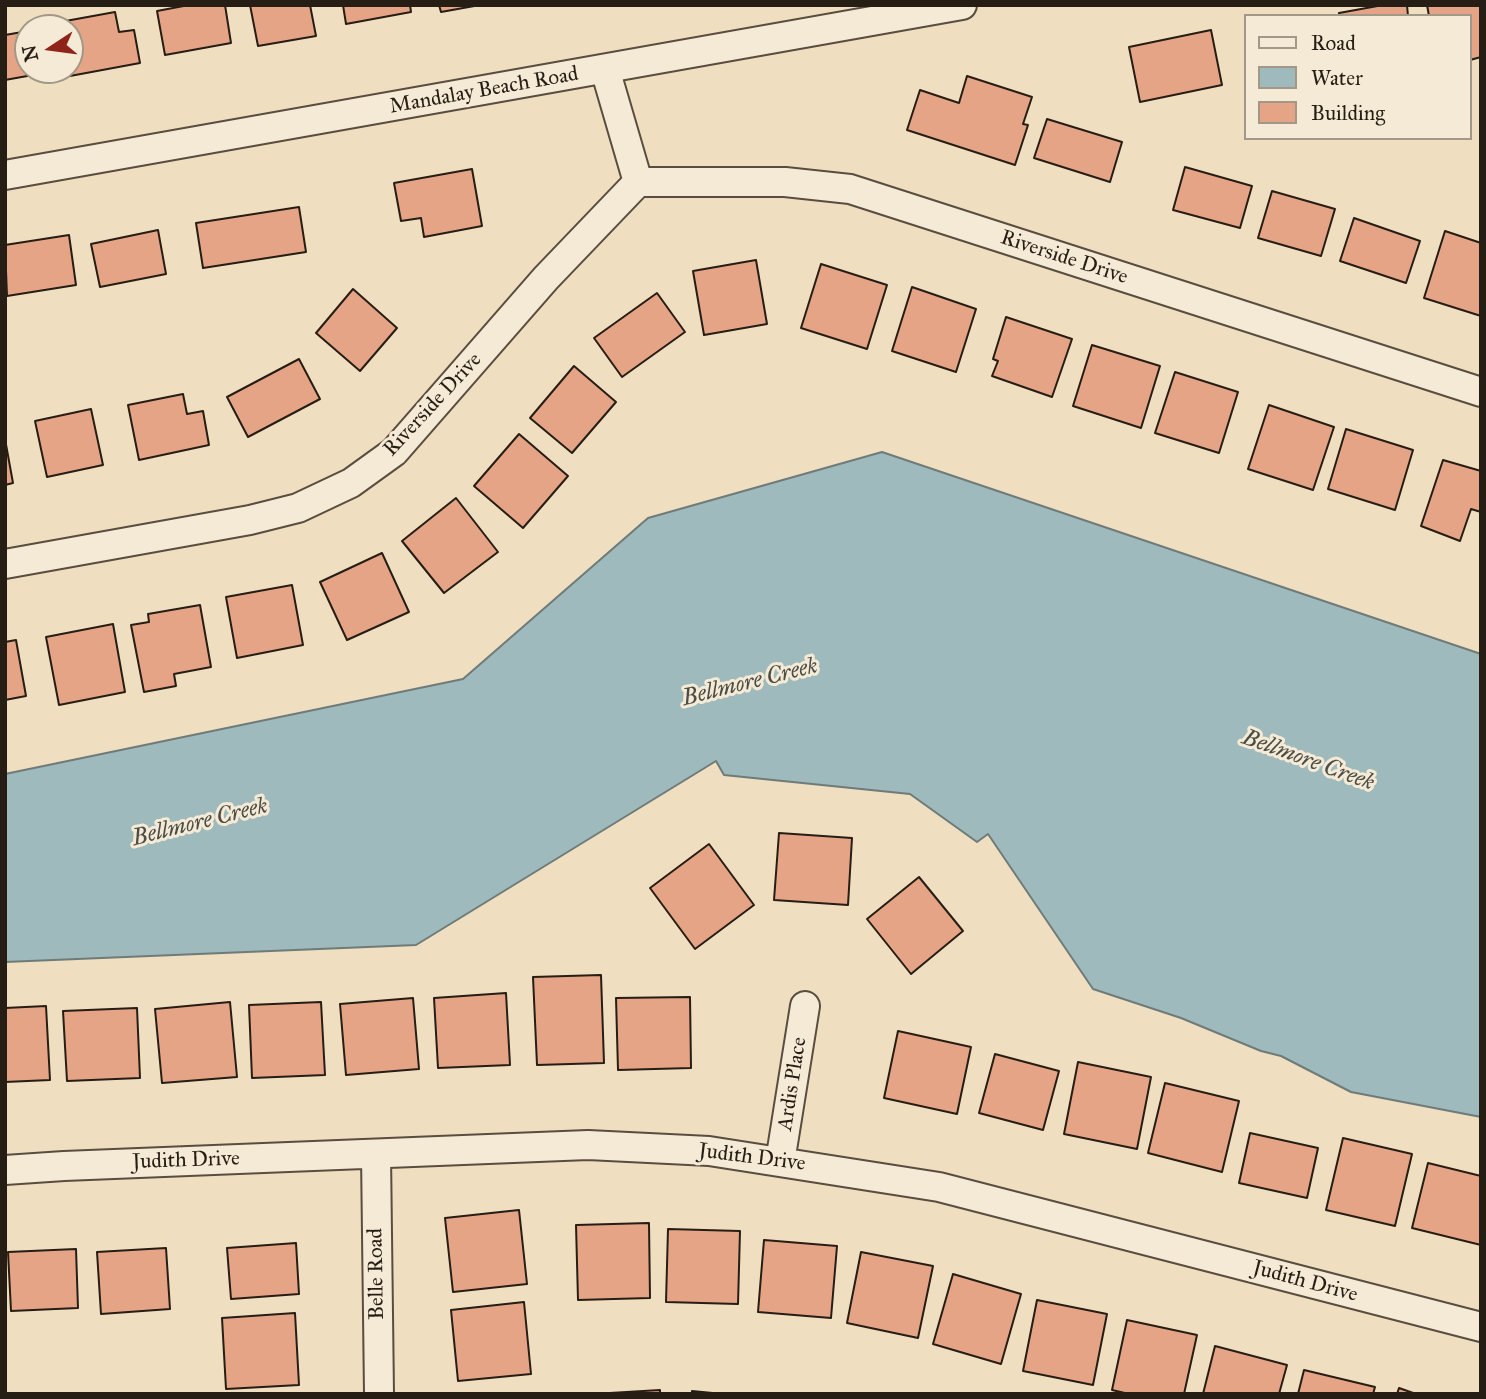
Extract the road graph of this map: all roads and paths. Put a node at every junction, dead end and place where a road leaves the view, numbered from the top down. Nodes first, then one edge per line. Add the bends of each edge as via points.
1 (962, 5) edge
2 (605, 69) junction
3 (5, 175) edge
4 (638, 182) junction
5 (1481, 392) edge
6 (5, 564) edge
7 (805, 1006) dead end
8 (376, 1154) junction
9 (780, 1162) junction
10 (5, 1170) edge
11 (1481, 1327) edge
12 (379, 1394) edge

1 - 2 street, Mandalay Beach Road
2 - 3 street, Mandalay Beach Road
2 - 4 street
4 - 5 street, Riverside Drive via 785,182 850,189
4 - 6 street, Riverside Drive via 394,452 351,483 298,508 250,520
7 - 9 street, Ardis Place
8 - 9 street, Judith Drive via 588,1145 709,1151
8 - 10 street, Judith Drive
8 - 12 street, Belle Road
9 - 11 street, Judith Drive via 939,1187

